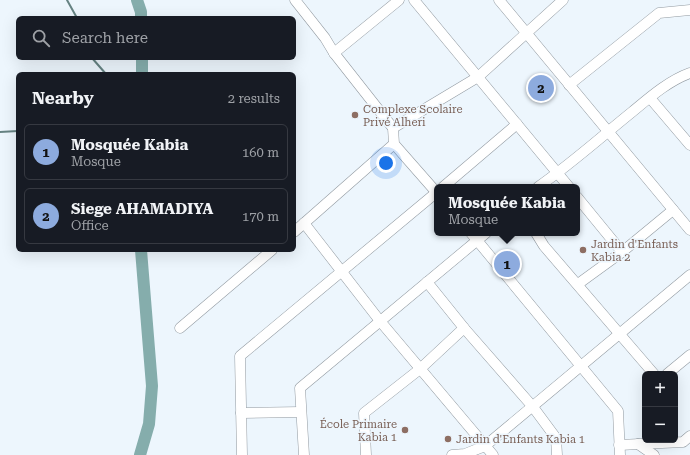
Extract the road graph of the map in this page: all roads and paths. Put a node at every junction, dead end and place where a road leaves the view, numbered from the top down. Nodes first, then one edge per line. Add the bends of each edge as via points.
1 (295, 0) edge
2 (414, 0) edge
3 (499, 0) edge
4 (563, 0) edge
5 (394, 1) edge
6 (690, 10) edge
7 (527, 33) junction
8 (334, 53) junction
9 (690, 73) edge
10 (478, 77) junction
11 (569, 85) junction
12 (650, 98) junction
13 (517, 124) junction
14 (393, 128) junction
15 (608, 131) junction
16 (394, 144) junction
17 (690, 145) edge
18 (558, 174) junction
19 (446, 184) edge
20 (543, 184) edge
21 (566, 184) edge
22 (434, 187) edge
23 (434, 194) edge
24 (580, 201) edge
25 (673, 210) junction
26 (304, 223) junction
27 (296, 230) edge
28 (690, 230) edge
29 (538, 236) edge
30 (475, 237) edge
31 (270, 252) edge
32 (622, 252) junction
33 (342, 272) junction
34 (690, 275) edge
35 (427, 282) junction
36 (578, 284) junction
37 (380, 321) junction
38 (180, 328) dead end
39 (464, 328) junction
40 (620, 334) junction
41 (690, 355) edge
42 (581, 366) junction
43 (420, 369) junction
44 (651, 371) edge
45 (671, 371) edge
46 (533, 407) junction
47 (301, 412) junction
48 (241, 413) junction
49 (690, 436) edge
50 (638, 444) junction
51 (486, 446) junction
52 (619, 450) edge
53 (242, 455) edge
54 (304, 455) edge
55 (366, 455) edge
56 (452, 455) edge
57 (493, 455) edge
58 (557, 455) edge
59 (654, 455) edge

1 - 8 street
2 - 10 street
3 - 7 street
4 - 7 street
5 - 8 street
6 - 11 street via 659,13
7 - 10 street
7 - 11 street
8 - 14 street
9 - 12 street
10 - 13 street
10 - 14 street
11 - 15 street
12 - 15 street
12 - 17 street
13 - 18 street
13 - 19 street
14 - 16 street
15 - 18 street
15 - 25 street
16 - 22 street
16 - 26 street
18 - 20 street
18 - 21 street
23 - 33 street
24 - 32 street
25 - 28 street
25 - 32 street
26 - 27 street
26 - 33 street
29 - 36 street
30 - 35 street
30 - 42 street
31 - 38 street
32 - 36 street
33 - 37 street
33 - 48 street via 240,356
34 - 40 street
35 - 37 street
35 - 39 street
36 - 40 street
37 - 43 street
37 - 47 street via 300,388
39 - 43 street
39 - 46 street
40 - 42 street
40 - 44 street
41 - 45 street
42 - 46 street
42 - 52 street via 618,411
43 - 51 street
43 - 55 street via 364,413
46 - 51 street
46 - 58 street via 556,438
47 - 48 street
47 - 54 street
48 - 53 street
49 - 50 street via 683,442
50 - 52 street
50 - 59 street
51 - 56 street via 465,454
51 - 57 street

